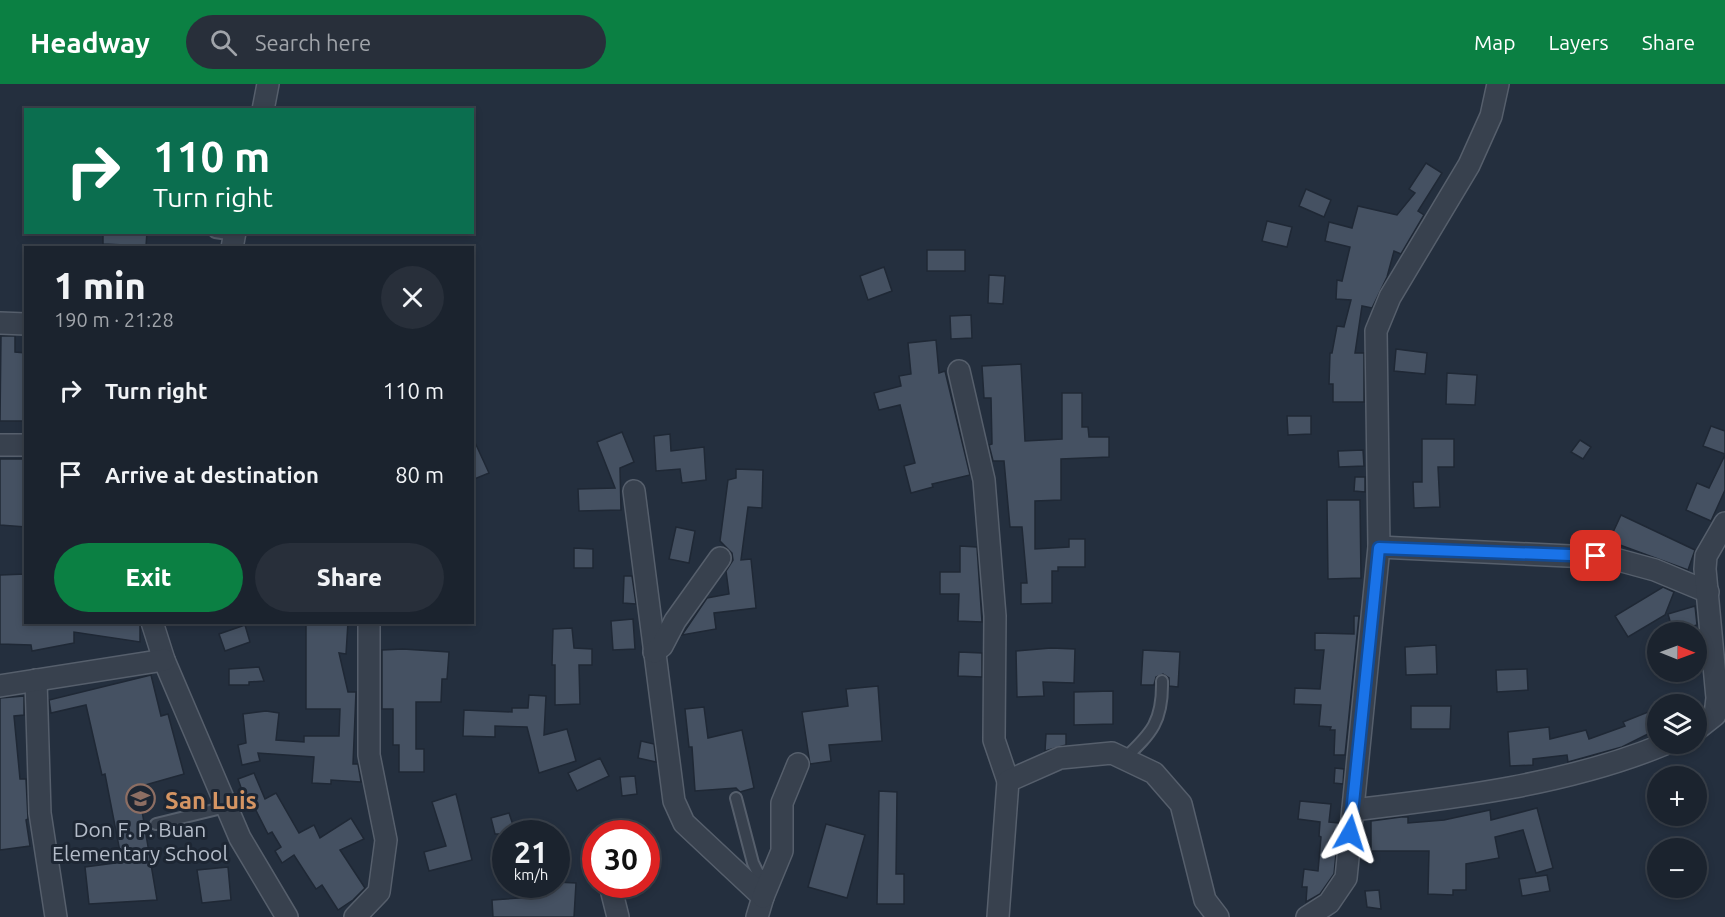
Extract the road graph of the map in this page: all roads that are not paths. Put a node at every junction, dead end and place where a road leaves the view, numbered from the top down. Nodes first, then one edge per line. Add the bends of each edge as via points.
1 (268, 84) edge
2 (1498, 84) edge
3 (263, 108) edge
4 (0, 323) edge
5 (24, 324) edge
6 (959, 371) dead end
7 (0, 445) edge
8 (24, 445) edge
9 (634, 491) dead end
10 (1725, 523) edge
11 (1379, 548) junction
12 (720, 558) dead end
13 (1708, 592) junction
14 (153, 624) edge
15 (369, 624) edge
16 (654, 652) junction
17 (164, 660) junction
18 (36, 680) junction
19 (1162, 681) dead end
20 (0, 686) edge
21 (1707, 721) edge
22 (1647, 752) edge
23 (1124, 759) junction
24 (798, 764) dead end
25 (1008, 781) junction
26 (736, 798) dead end
27 (226, 807) junction
28 (1353, 810) junction
29 (156, 824) dead end
30 (613, 898) edge
31 (763, 898) edge
32 (56, 917) edge
33 (287, 917) edge
34 (355, 917) edge
35 (618, 917) edge
36 (998, 917) edge
37 (1218, 917) edge
38 (1307, 917) edge

1 - 3 street
2 - 11 street via 1491,116 1468,165 1390,297 1376,331
4 - 5 street
6 - 25 street via 984,480 994,616 994,740
7 - 8 street
9 - 16 street
10 - 13 street via 1706,556
11 - 13 street via 1611,558 1655,570
11 - 28 street
12 - 16 street via 662,646
13 - 21 street via 1717,698 1715,715
14 - 17 street
15 - 34 street via 369,755 386,840 379,892
16 - 31 street via 674,801 684,823
17 - 18 street
17 - 27 street
18 - 20 street
18 - 32 street via 40,813
19 - 23 lane via 1161,712 1141,743
22 - 28 street via 1627,760 1464,797
23 - 25 street via 1112,753 1060,758
23 - 37 street via 1154,772 1181,804 1205,900
24 - 31 street via 782,803 782,851
25 - 36 street
26 - 31 lane
27 - 29 lane
27 - 33 street
28 - 38 street via 1346,878 1329,903
30 - 35 street

